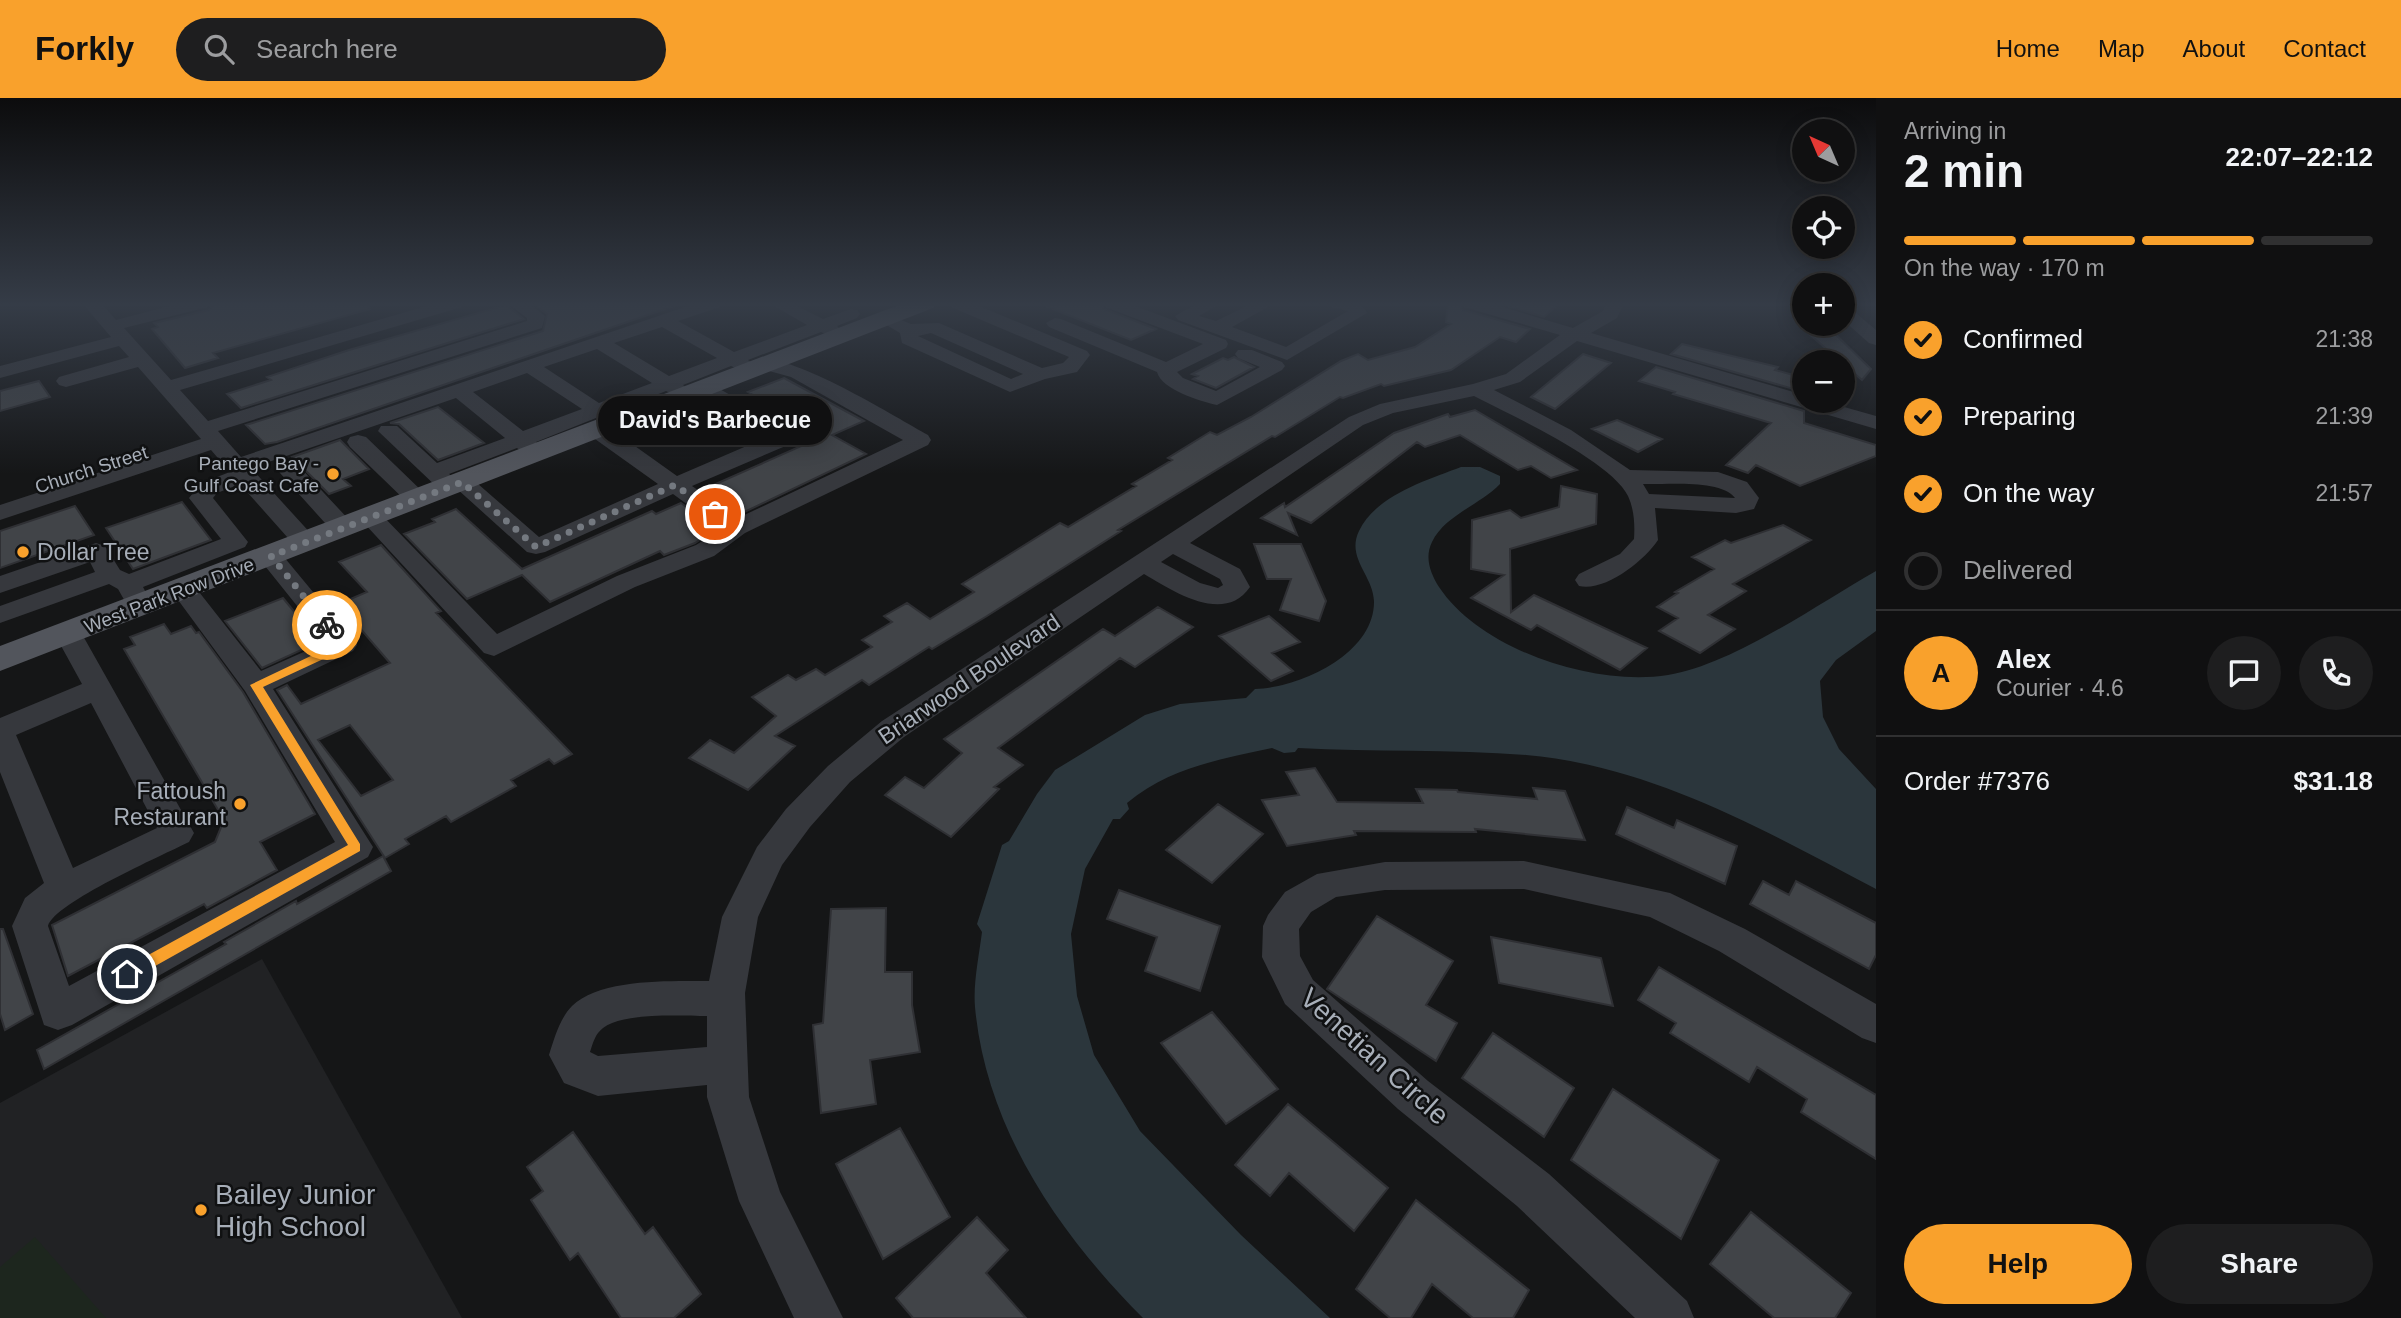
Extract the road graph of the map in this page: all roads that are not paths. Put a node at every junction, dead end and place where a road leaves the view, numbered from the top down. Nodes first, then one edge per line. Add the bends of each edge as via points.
1 (36, 360) edge
2 (142, 360) joint
3 (262, 360) edge
4 (431, 360) edge
5 (547, 360) edge
6 (632, 360) edge
7 (755, 360) edge
8 (766, 360) edge
9 (766, 360) edge
10 (954, 360) edge
11 (1000, 360) edge
12 (1076, 360) edge
13 (1145, 360) edge
14 (1181, 360) edge
15 (1263, 360) edge
16 (1538, 360) edge
17 (1659, 360) edge
18 (760, 362) junction
19 (529, 366) junction
20 (1167, 369) junction
21 (0, 372) edge
22 (1040, 374) junction
23 (66, 381) dead end
24 (167, 388) junction
25 (686, 389) junction
26 (1477, 389) junction
27 (458, 390) junction
28 (875, 400) dead end
29 (603, 421) junction
30 (1876, 423) edge
31 (382, 425) junction
32 (209, 436) junction
33 (183, 439) dead end
34 (358, 442) junction
35 (528, 446) junction
36 (288, 468) junction
37 (243, 474) junction
38 (1622, 477) junction
39 (448, 480) junction
40 (675, 485) junction
41 (0, 498) edge
42 (418, 499) junction
43 (1640, 499) junction
44 (0, 513) edge
45 (371, 517) junction
46 (343, 528) junction
47 (736, 528) junction
48 (305, 542) junction
49 (1171, 543) junction
50 (271, 556) junction
51 (1143, 562) junction
52 (1588, 580) dead end
53 (0, 585) edge
54 (126, 588) junction
55 (183, 589) junction
56 (0, 615) edge
57 (68, 633) junction
58 (0, 659) edge
59 (256, 685) junction
60 (98, 689) junction
61 (0, 732) edge
62 (64, 889) junction
63 (726, 998) junction
64 (1876, 1026) edge
65 (727, 1064) junction
66 (818, 1318) edge
67 (1670, 1318) edge

1 - 21 street
2 - 23 street
2 - 24 street
3 - 24 street
4 - 32 street
5 - 19 street
6 - 25 street
7 - 18 street
8 - 18 main road, West Park Row Drive
9 - 18 street
10 - 22 street via 1010,386
11 - 22 street
12 - 22 street via 1070,368
13 - 20 street
14 - 20 street
15 - 20 street via 1275,366 1217,399 1176,382
16 - 26 street, Briarwood Boulevard via 1513,378
17 - 30 street
18 - 25 main road, West Park Row Drive
18 - 28 street
18 - 47 street via 798,373 920,440
19 - 27 street
19 - 29 street
24 - 32 street
25 - 29 main road, West Park Row Drive
25 - 40 street via 787,437
26 - 38 street via 1591,452
26 - 49 street, Briarwood Boulevard via 1409,402 1356,421
27 - 31 street
27 - 35 street
29 - 35 main road, West Park Row Drive
29 - 40 street
31 - 34 street
31 - 37 street
31 - 39 street
32 - 37 street
32 - 44 street
33 - 41 street, Church Street
34 - 36 street
34 - 42 street
35 - 39 main road, West Park Row Drive
36 - 37 street
36 - 46 street
37 - 48 street
37 - 54 street via 209,488 201,498 236,542
38 - 43 street
38 - 43 street via 1718,479 1739,488 1747,498 1746,504 1736,506
39 - 40 street via 536,547
39 - 42 main road, West Park Row Drive
40 - 47 street
42 - 45 main road, West Park Row Drive
43 - 52 street via 1647,516 1646,540 1629,559
45 - 46 main road, West Park Row Drive
45 - 47 street via 494,647 647,571 685,560 727,538
46 - 48 main road, West Park Row Drive
48 - 50 main road, West Park Row Drive
49 - 51 street, Briarwood Boulevard
49 - 51 street via 1231,574 1237,587 1234,592 1223,597 1200,593
50 - 55 main road, West Park Row Drive
50 - 59 street via 343,645
51 - 63 street, Briarwood Boulevard via 893,729 839,774 769,857 740,917
53 - 54 street via 96,551
54 - 55 main road, West Park Row Drive
54 - 56 street
54 - 57 main road, West Park Row Drive
55 - 59 street
57 - 58 main road, West Park Row Drive
57 - 60 street
59 - 62 street via 356,847 58,1012 30,926 39,907
60 - 61 street
60 - 62 street via 177,834
61 - 62 street
63 - 65 street, Briarwood Boulevard
63 - 65 street via 608,1004 587,1016 569,1055 578,1069 598,1076
64 - 67 street, Venetian Circle via 1732,940 1657,904 1524,875 1385,876 1329,884 1298,902 1281,926 1282,957 1299,992 1413,1095 1533,1190
65 - 66 street, Briarwood Boulevard via 728,1097 761,1201

